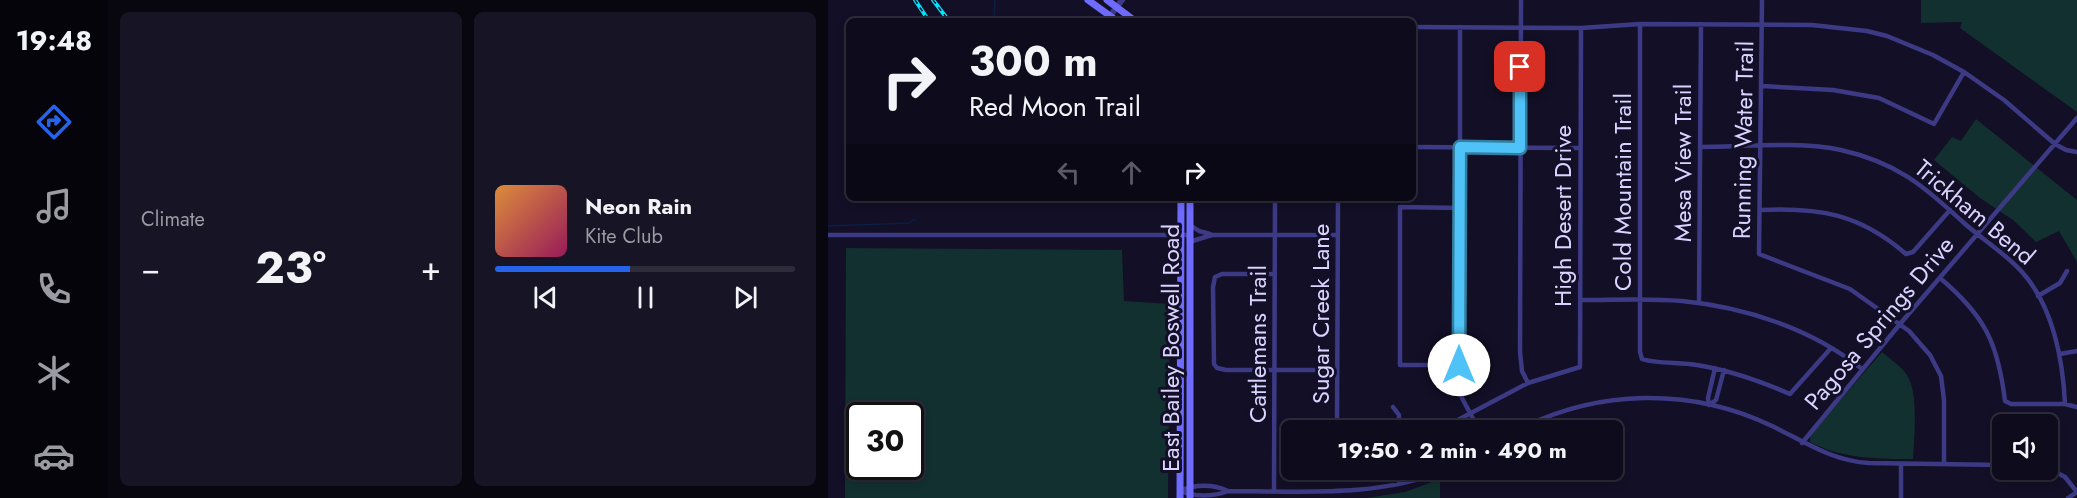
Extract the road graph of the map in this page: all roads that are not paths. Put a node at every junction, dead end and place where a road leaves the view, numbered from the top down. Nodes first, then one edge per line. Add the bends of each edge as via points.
1 (1088, 0) edge
2 (1107, 0) edge
3 (1122, 0) edge
4 (1521, 0) edge
5 (1762, 0) edge
6 (1117, 7) junction
7 (1110, 15) junction
8 (1114, 18) edge
9 (1131, 18) edge
10 (1640, 24) junction
11 (1701, 24) junction
12 (1762, 24) junction
13 (1416, 27) edge
14 (1460, 27) junction
15 (1520, 27) junction
16 (1581, 28) junction
17 (1964, 72) junction
18 (1762, 86) junction
19 (2077, 118) edge
20 (2055, 144) junction
21 (1416, 147) edge
22 (1460, 147) junction
23 (1700, 147) junction
24 (1761, 147) junction
25 (1520, 148) junction
26 (1580, 148) junction
27 (2077, 152) edge
28 (1181, 201) edge
29 (1190, 201) edge
30 (1275, 201) edge
31 (1338, 201) edge
32 (1460, 208) junction
33 (1760, 210) junction
34 (1950, 210) junction
35 (1189, 224) junction
36 (828, 235) edge
37 (1212, 235) junction
38 (1275, 235) junction
39 (1338, 235) junction
40 (1978, 235) junction
41 (1186, 237) junction
42 (2067, 271) dead end
43 (1275, 274) junction
44 (1940, 278) junction
45 (2038, 296) junction
46 (1580, 300) junction
47 (1640, 300) junction
48 (1699, 303) junction
49 (1900, 324) junction
50 (1831, 348) junction
51 (2077, 351) edge
52 (2060, 354) junction
53 (1459, 365) junction
54 (1715, 368) junction
55 (1275, 369) junction
56 (1862, 369) junction
57 (1337, 370) junction
58 (1724, 370) junction
59 (1528, 383) junction
60 (2066, 404) junction
61 (1709, 405) junction
62 (1393, 407) dead end
63 (2077, 407) edge
64 (1469, 414) junction
65 (1337, 420) edge
66 (1399, 420) edge
67 (1458, 420) edge
68 (1473, 420) edge
69 (1541, 420) edge
70 (1802, 442) junction
71 (1901, 464) junction
72 (1944, 464) junction
73 (1992, 465) edge
74 (2058, 473) edge
75 (1399, 480) edge
76 (1412, 480) edge
77 (1399, 484) junction
78 (1190, 486) junction
79 (1228, 490) junction
80 (1274, 491) junction
81 (2077, 492) edge
82 (1180, 494) edge
83 (1190, 496) edge
84 (1901, 498) edge
85 (2068, 498) edge

1 - 7 main road
2 - 6 main road
3 - 6 street
4 - 15 street
5 - 12 street, Running Water Trail
6 - 7 street
6 - 9 main road
7 - 8 main road
10 - 11 street
10 - 16 street
10 - 47 street, Cold Mountain Trail
11 - 12 street
11 - 23 street, Mesa View Trail
12 - 17 street via 1867,31 1933,55
12 - 18 street, Running Water Trail
13 - 14 street
14 - 15 street
14 - 22 street
15 - 16 street
15 - 25 street
16 - 26 street, High Desert Drive
17 - 18 street via 1934,124 1879,98 1823,89
17 - 20 street
18 - 24 street, Running Water Trail
19 - 20 street, Pagosa Springs Drive
20 - 27 street
20 - 40 street, Pagosa Springs Drive
21 - 22 street
22 - 25 street
22 - 32 street
23 - 24 street, Trickham Bend
23 - 48 street, Mesa View Trail
24 - 33 street, Running Water Trail
24 - 34 street, Trickham Bend via 1816,147 1859,155 1915,180
25 - 26 street
25 - 59 street via 1520,352
26 - 46 street, High Desert Drive
28 - 41 main road, East Bailey Boswell Road
29 - 35 main road, East Bailey Boswell Road
30 - 38 street, Cattlemans Trail
31 - 39 street, Sugar Creek Lane
32 - 53 street
32 - 53 street via 1400,207 1400,365
33 - 34 street via 1809,210 1841,215 1871,228 1906,254 1913,252
33 - 49 street, Running Water Trail via 1759,254 1850,289
34 - 40 street, Trickham Bend
35 - 37 street
35 - 41 main road, East Bailey Boswell Road
36 - 41 street
37 - 38 street
37 - 41 street
38 - 39 street
38 - 43 street, Cattlemans Trail
39 - 57 street, Sugar Creek Lane
40 - 44 street, Pagosa Springs Drive
40 - 45 street, Trickham Bend via 2017,267
41 - 78 main road, East Bailey Boswell Road
41 - 82 main road, East Bailey Boswell Road
42 - 45 street via 2060,283
43 - 55 street, Cattlemans Trail
43 - 55 street via 1222,274 1215,277 1213,287 1213,360 1217,368
44 - 49 street, Pagosa Springs Drive
44 - 60 street via 1972,309 1992,342 2000,364 2005,401
45 - 52 street, Trickham Bend
46 - 47 street
46 - 59 street, High Desert Drive via 1580,367
47 - 48 street
47 - 54 street, Cold Mountain Trail via 1642,359
48 - 50 street via 1798,331
49 - 56 street, Pagosa Springs Drive
49 - 72 street, Running Water Trail via 1930,355 1941,376
50 - 56 street
50 - 58 street via 1790,394
51 - 52 street
52 - 60 street, Trickham Bend
53 - 64 street via 1460,391
54 - 58 street
54 - 61 street
55 - 57 street
55 - 80 street, Cattlemans Trail
56 - 70 street, Pagosa Springs Drive
57 - 65 street, Sugar Creek Lane
58 - 61 street via 1716,400
59 - 64 street
60 - 63 street
61 - 69 street via 1654,398 1595,402
61 - 70 street via 1772,426
62 - 66 street
64 - 67 street
64 - 68 street
70 - 71 street via 1847,460
71 - 72 street
71 - 84 street
72 - 73 street
74 - 81 street
75 - 77 street
76 - 77 street
77 - 80 street via 1361,490
78 - 79 street via 1219,486
78 - 82 street
78 - 83 main road, East Bailey Boswell Road
79 - 80 street
79 - 83 street via 1219,495
81 - 85 street
82 - 83 street

